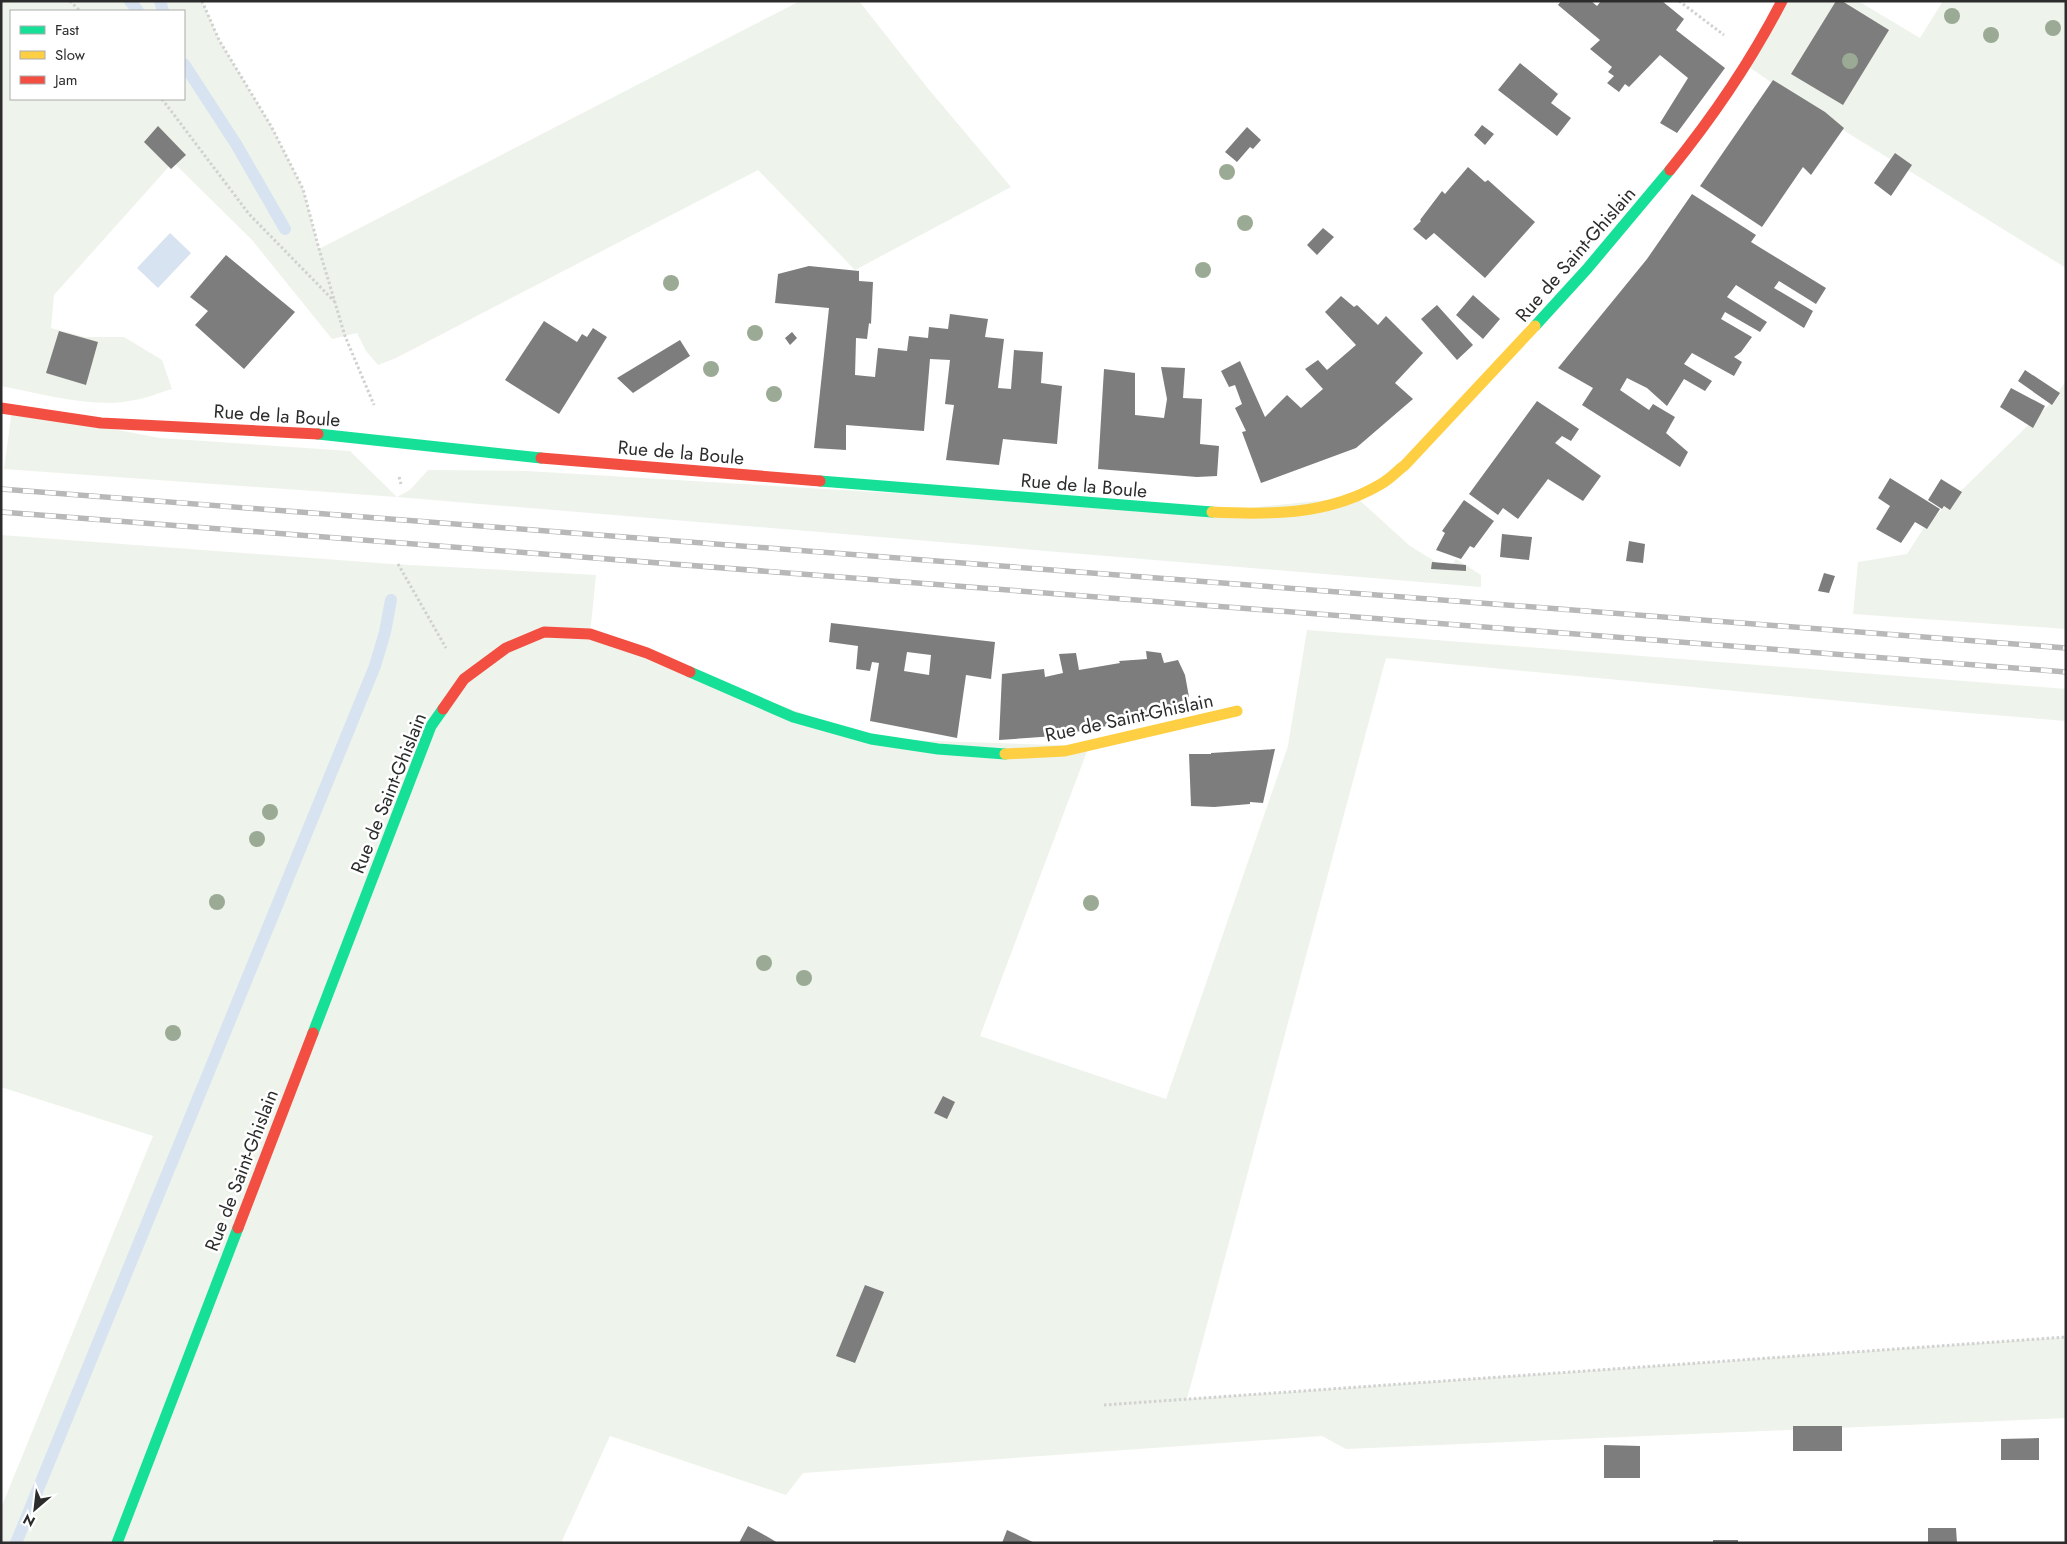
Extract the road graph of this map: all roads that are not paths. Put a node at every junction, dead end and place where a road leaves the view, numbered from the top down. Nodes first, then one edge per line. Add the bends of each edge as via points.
1 (1782, 1) edge
2 (1, 408) edge
3 (1356, 497) joint
4 (1237, 711) dead end
5 (118, 1543) edge

1 - 3 street, Rue de Saint-Ghislain via 1752,56 1669,172 1578,281 1405,465 1383,483
2 - 3 street, Rue de la Boule via 101,423 320,434 539,458 1209,512 1293,513 1327,508
4 - 5 street, Rue de Saint-Ghislain via 1065,751 1014,755 871,739 810,722 647,653 590,634 544,632 506,648 464,679 431,726

